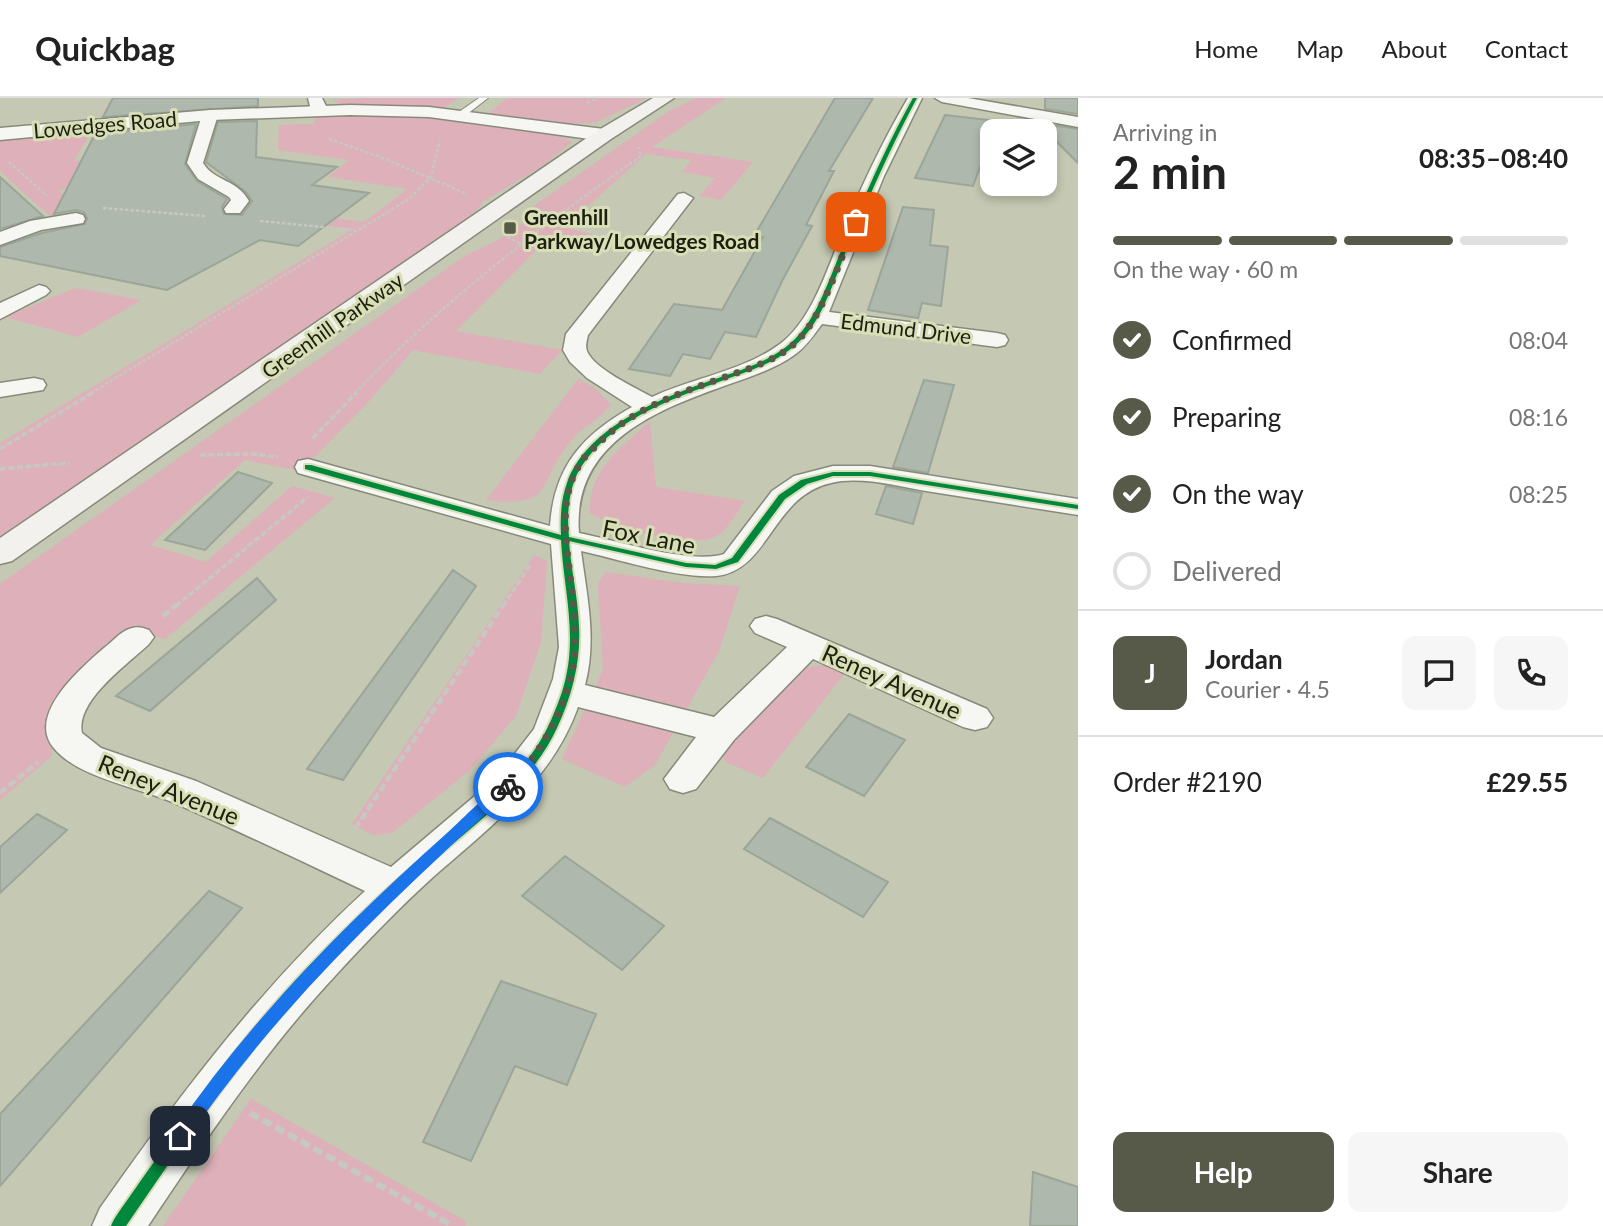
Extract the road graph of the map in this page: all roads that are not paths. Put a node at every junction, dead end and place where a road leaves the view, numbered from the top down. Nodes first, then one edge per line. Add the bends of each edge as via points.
1 (484, 98) edge
2 (665, 98) edge
3 (915, 98) edge
4 (942, 98) edge
5 (315, 104) edge
6 (210, 115) junction
7 (466, 117) junction
8 (1078, 122) edge
9 (0, 134) edge
10 (604, 135) junction
11 (684, 198) dead end
12 (233, 209) dead end
13 (70, 220) road end
14 (0, 239) edge
15 (47, 286) road end
16 (0, 312) edge
17 (815, 317) junction
18 (997, 340) dead end
19 (34, 384) dead end
20 (0, 390) edge
21 (649, 406) junction
22 (321, 471) road end
23 (1078, 507) edge
24 (557, 537) junction
25 (0, 554) edge
26 (766, 626) dead end
27 (138, 637) road end
28 (809, 644) junction
29 (565, 692) junction
30 (975, 718) dead end
31 (721, 732) junction
32 (683, 779) dead end
33 (396, 887) junction
34 (118, 1226) edge

1 - 7 lane
2 - 10 main road, Greenhill Parkway
3 - 17 street
4 - 8 street
5 - 6 street, Lowedges Road
5 - 7 street, Lowedges Road
6 - 9 street, Lowedges Road
6 - 12 street, Lowedges Road via 195,163 207,178 235,191 240,201
7 - 10 street, Lowedges Road
10 - 25 main road, Greenhill Parkway
11 - 21 street via 577,334 574,348 580,360 599,375
13 - 14 street via 37,225
15 - 16 street
17 - 18 street, Edmund Drive
17 - 21 street via 800,340 777,358
19 - 20 street
21 - 24 street via 606,436 580,463
22 - 24 street, Fox Lane
23 - 24 street, Fox Lane via 870,474 833,474 804,482 782,497 735,560 716,567 686,565
24 - 29 street via 569,564 575,648
26 - 28 street, Reney Avenue
27 - 33 street, Reney Avenue via 71,703 63,722 66,739 88,757 183,791
28 - 30 street, Reney Avenue
28 - 31 street, Reney Avenue
29 - 31 street
29 - 33 street via 550,732 527,769
31 - 32 street, Reney Avenue
33 - 34 street via 306,977 211,1091

